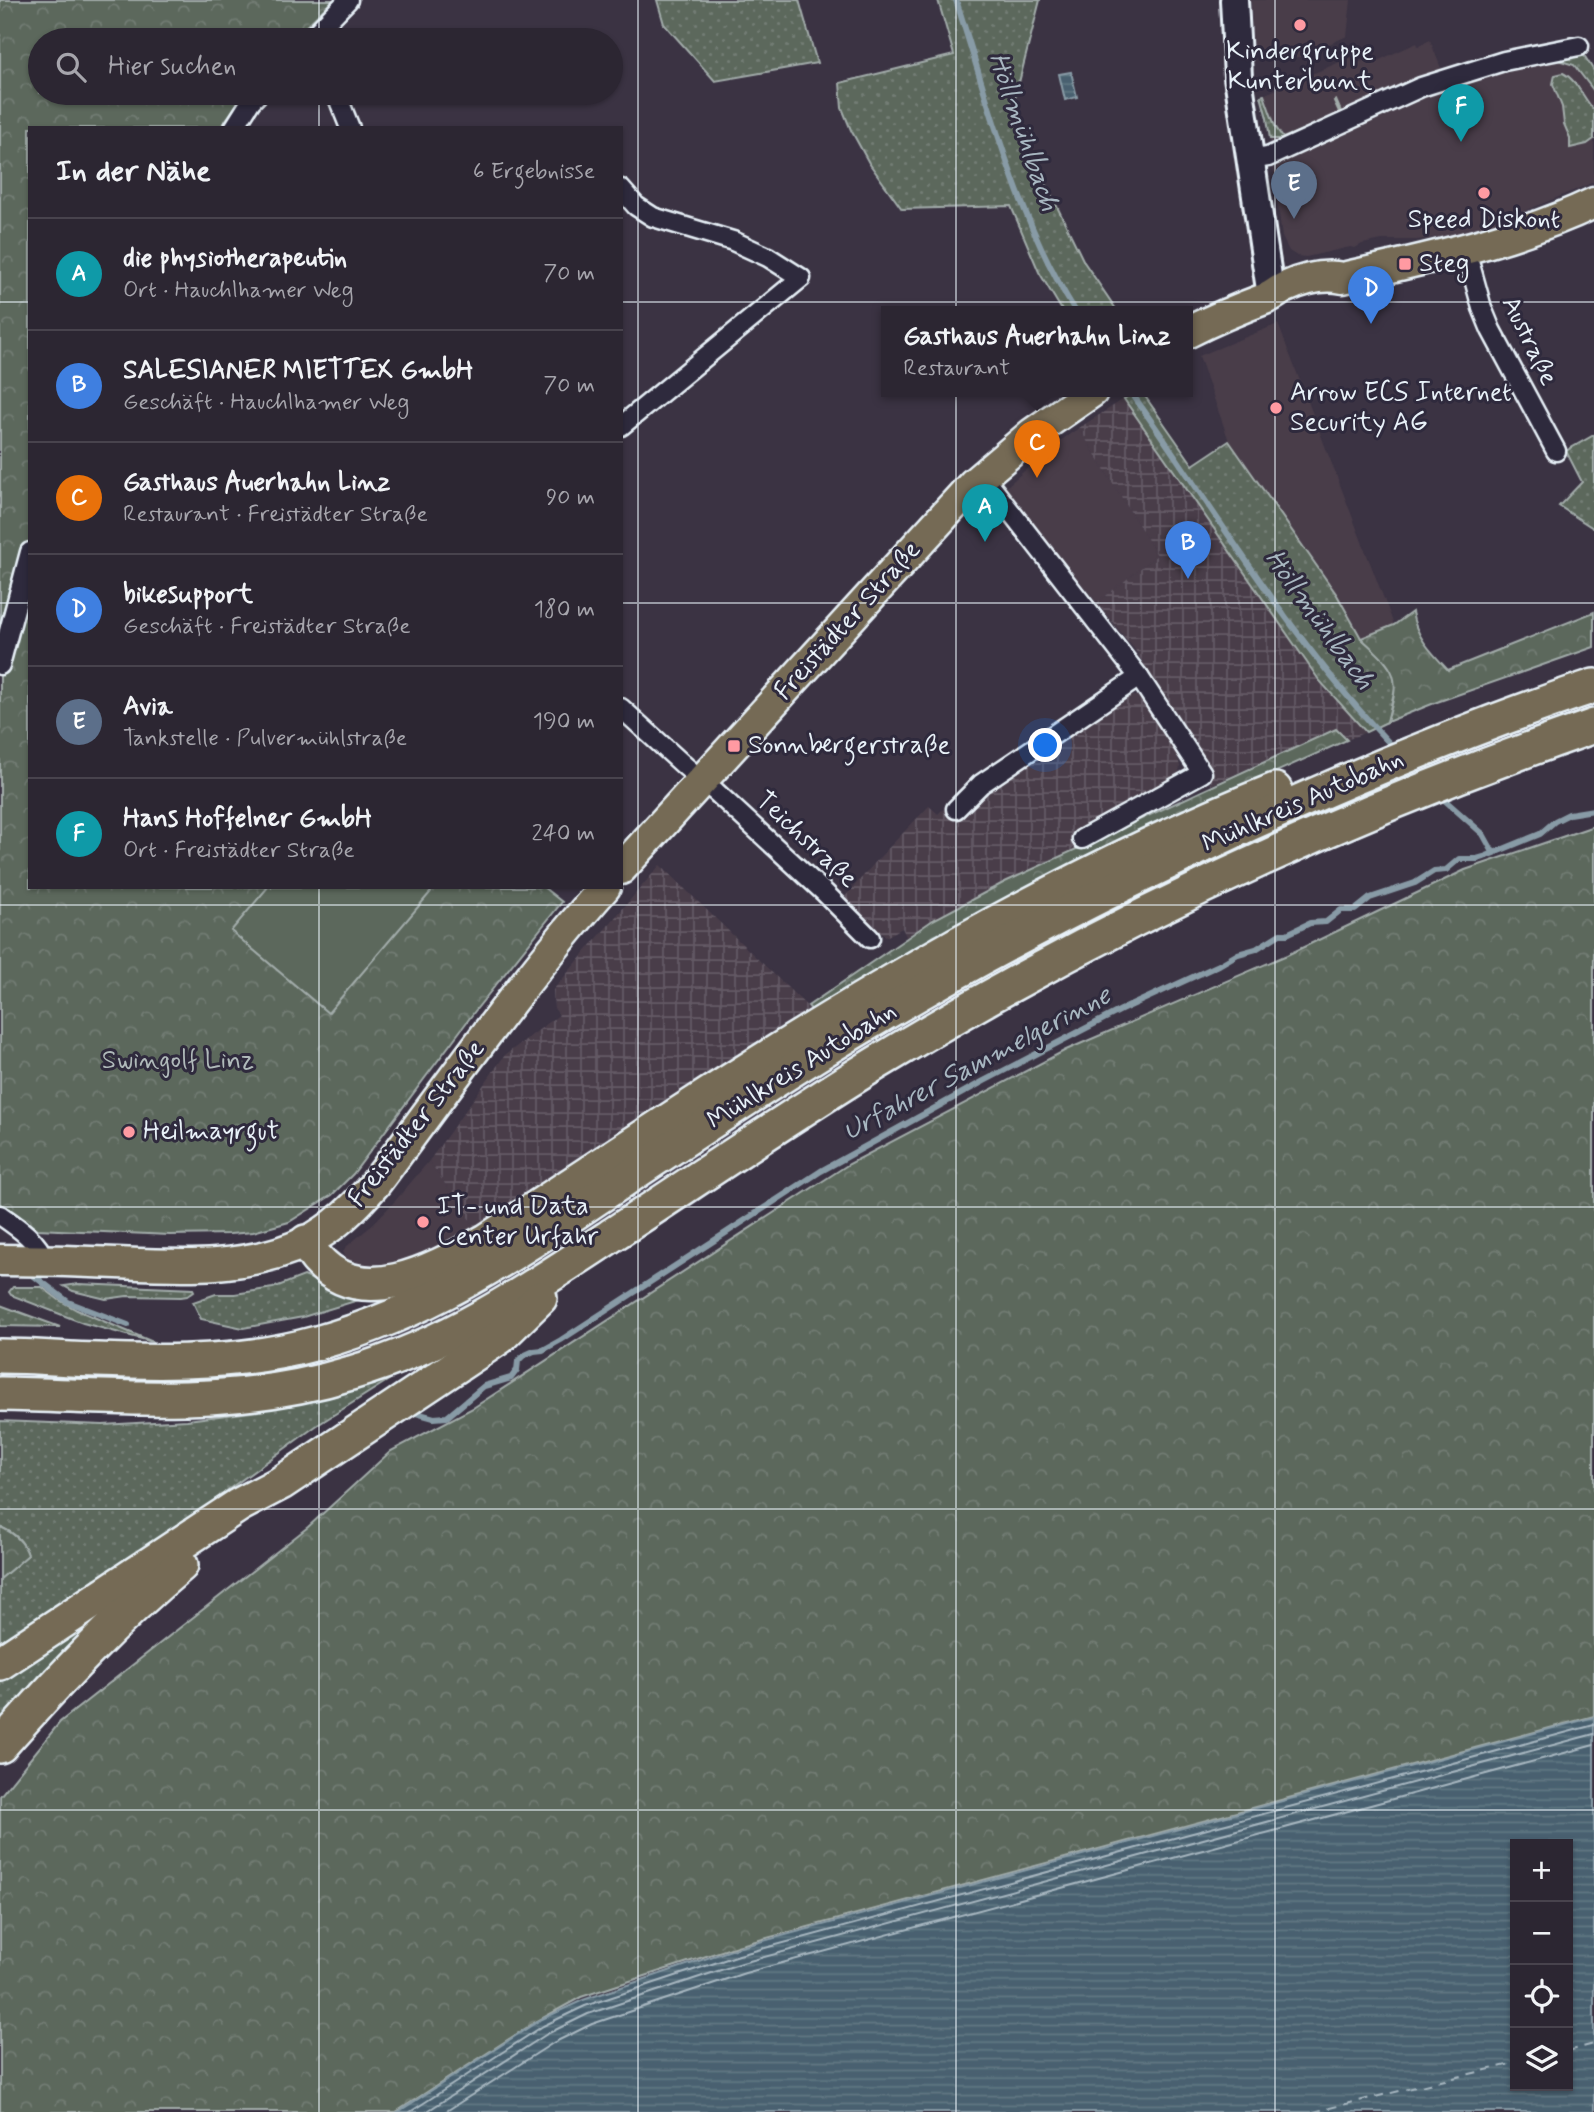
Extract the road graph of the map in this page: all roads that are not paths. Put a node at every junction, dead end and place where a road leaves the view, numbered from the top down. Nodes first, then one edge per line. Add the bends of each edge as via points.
1 (348, 0) edge
2 (1234, 0) edge
3 (321, 28) edge
4 (1578, 46) dead end
5 (250, 105) edge
6 (340, 105) edge
7 (235, 126) edge
8 (348, 126) edge
9 (1250, 160) junction
10 (623, 191) edge
11 (1594, 203) edge
12 (1466, 250) junction
13 (1271, 296) junction
14 (1193, 330) edge
15 (1085, 397) edge
16 (623, 424) edge
17 (1556, 451) dead end
18 (983, 476) junction
19 (28, 560) edge
20 (0, 665) edge
21 (1139, 677) junction
22 (1594, 686) edge
23 (623, 710) edge
24 (1594, 726) edge
25 (1370, 764) junction
26 (703, 781) junction
27 (956, 809) dead end
28 (1083, 839) dead end
29 (623, 867) edge
30 (603, 889) edge
31 (870, 938) dead end
32 (0, 1215) edge
33 (306, 1242) junction
34 (593, 1248) junction
35 (44, 1260) junction
36 (0, 1261) edge
37 (0, 1356) edge
38 (0, 1394) edge
39 (281, 1483) junction
40 (0, 1663) edge
41 (0, 1746) edge

1 - 3 street
2 - 9 street via 1238,77
4 - 9 street via 1504,61 1432,83 1268,157
5 - 7 street
6 - 8 street
9 - 13 street
10 - 16 street via 653,217 733,241 801,278
11 - 12 main road
12 - 13 main road via 1343,278 1322,276
12 - 17 street, Austraße via 1490,330
13 - 14 main road
15 - 18 main road, Freistädter Straße
18 - 21 street
18 - 26 main road, Freistädter Straße
19 - 20 street
21 - 27 street via 981,784
21 - 28 street via 1202,774
22 - 25 highway
23 - 26 street
24 - 34 highway, Mühlkreis Autobahn via 1336,825 1101,938 875,1064
25 - 33 highway via 1326,769 1228,809 1017,910 838,1013 456,1257 406,1278 356,1283 317,1259
25 - 37 highway, Mühlkreis Autobahn via 1333,786 1148,871 916,995 782,1076 504,1260 395,1317 314,1344 245,1357 156,1362
26 - 29 main road, Freistädter Straße
26 - 31 street, Teichstraße
30 - 33 main road, Freistädter Straße via 516,996 375,1184 338,1222
32 - 35 street via 34,1243
33 - 35 main road, Freistädter Straße via 262,1257 218,1264
34 - 38 highway, Mühlkreis Autobahn via 449,1334 386,1362 305,1386 180,1399
34 - 39 highway via 500,1337
35 - 36 main road, Freistädter Straße
39 - 40 highway via 239,1505
39 - 41 highway via 148,1593

